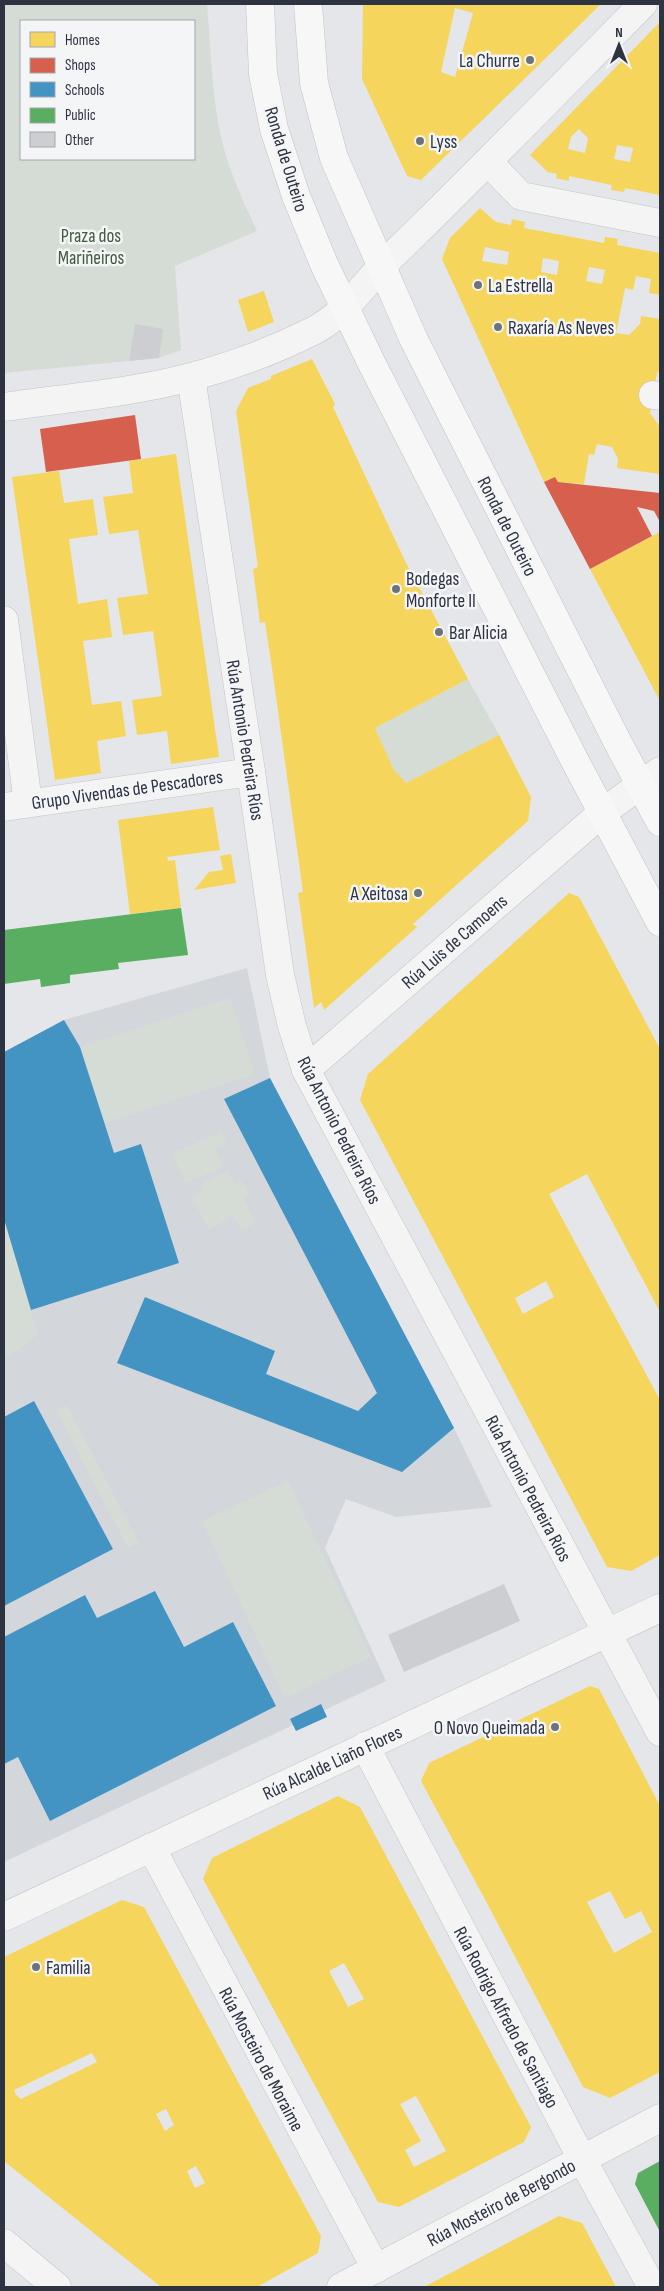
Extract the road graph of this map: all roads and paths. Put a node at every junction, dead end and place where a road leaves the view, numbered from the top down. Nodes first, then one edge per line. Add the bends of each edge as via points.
1 (260, 4) edge
2 (308, 4) edge
3 (643, 4) edge
4 (488, 162) junction
5 (660, 223) edge
6 (382, 266) junction
7 (343, 308) junction
8 (191, 377) junction
9 (4, 407) edge
10 (4, 620) edge
11 (251, 772) junction
12 (650, 777) edge
13 (16, 805) edge
14 (603, 812) junction
15 (660, 822) edge
16 (660, 922) edge
17 (306, 1070) junction
18 (660, 1608) edge
19 (608, 1633) junction
20 (660, 1732) edge
21 (365, 1746) junction
22 (151, 1848) junction
23 (4, 1917) edge
24 (660, 2118) edge
25 (582, 2159) junction
26 (4, 2243) edge
27 (376, 2268) junction
28 (57, 2287) edge
29 (341, 2287) edge
30 (652, 2287) edge

1 - 7 main road, Ronda de Outeiro via 263,74 274,129 296,196
2 - 6 main road, Ronda de Outeiro via 314,83 334,158
3 - 4 street
4 - 5 street via 521,196
4 - 6 street
6 - 7 street
6 - 12 main road, Ronda de Outeiro via 414,340
7 - 8 street via 314,330
7 - 14 main road, Ronda de Outeiro
8 - 9 street
8 - 11 street, Rúa Antonio Pedreira Ríos
10 - 13 street
11 - 13 street, Grupo Vivendas de Pescadores
11 - 17 street, Rúa Antonio Pedreira Ríos via 280,975
12 - 14 street
12 - 15 main road, Ronda de Outeiro
14 - 16 main road, Ronda de Outeiro
14 - 17 street, Rúa Luis de Camoens
17 - 19 street, Rúa Antonio Pedreira Ríos
18 - 19 street, Rúa Alcalde Liaño Flores
19 - 20 street, Rúa Antonio Pedreira Ríos
19 - 21 street, Rúa Alcalde Liaño Flores
21 - 22 street, Rúa Alcalde Liaño Flores
21 - 25 street, Rúa Rodrigo Alfredo de Santiago
22 - 23 street, Rúa Alcalde Liaño Flores
22 - 27 street, Rúa Mosteiro de Moraime
24 - 25 street, Rúa Mosteiro de Bergondo
25 - 27 street, Rúa Mosteiro de Bergondo
25 - 30 street, Rúa Rodrigo Alfredo de Santiago
26 - 28 street
27 - 29 street, Rúa Mosteiro de Bergondo

